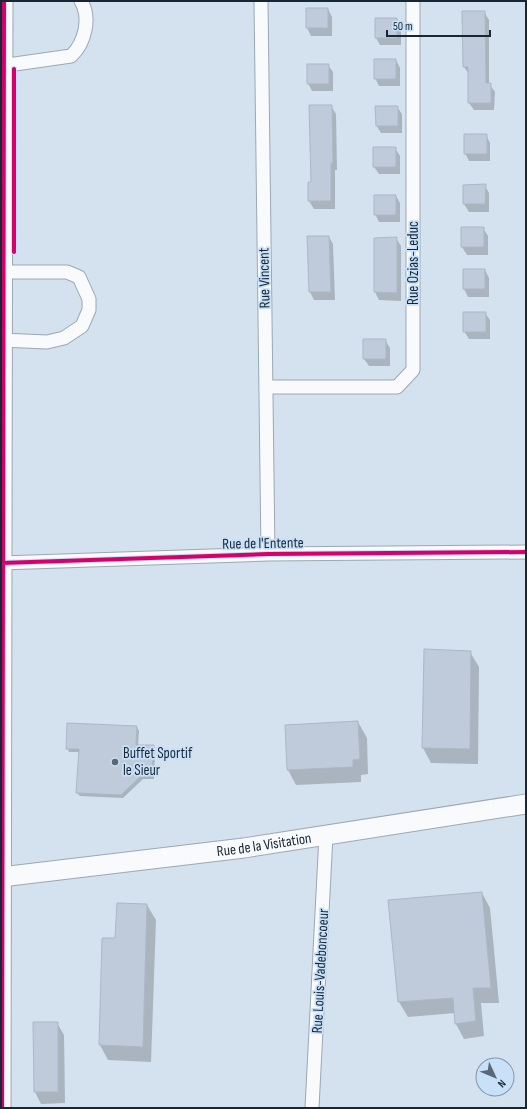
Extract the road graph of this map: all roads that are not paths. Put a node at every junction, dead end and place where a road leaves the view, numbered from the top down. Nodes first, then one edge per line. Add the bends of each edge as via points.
1 (4, 1) edge
2 (82, 1) edge
3 (261, 1) edge
4 (413, 1) edge
5 (3, 66) edge
6 (4, 272) junction
7 (2, 340) edge
8 (266, 387) junction
9 (526, 552) edge
10 (268, 554) junction
11 (2, 563) edge
12 (526, 804) edge
13 (326, 835) junction
14 (2, 876) edge
15 (2, 1004) edge
16 (2, 1108) edge
17 (312, 1108) edge

1 - 5 street
2 - 5 street via 87,18 78,50 71,56
3 - 8 street, Rue Vincent
4 - 8 street, Rue Ozias-Leduc via 413,370 397,387
5 - 6 street
6 - 7 street
6 - 7 street via 67,272 79,277 89,299 89,310 82,326 64,338 47,342
7 - 11 street
8 - 10 street, Rue Vincent
9 - 10 street, Rue de l'Entente
10 - 11 street, Rue de l'Entente
11 - 14 street
12 - 13 main road, Rue de la Visitation
13 - 14 main road, Rue de la Visitation via 244,848
13 - 17 street, Rue Louis-Vadeboncoeur
14 - 15 street
15 - 16 street

